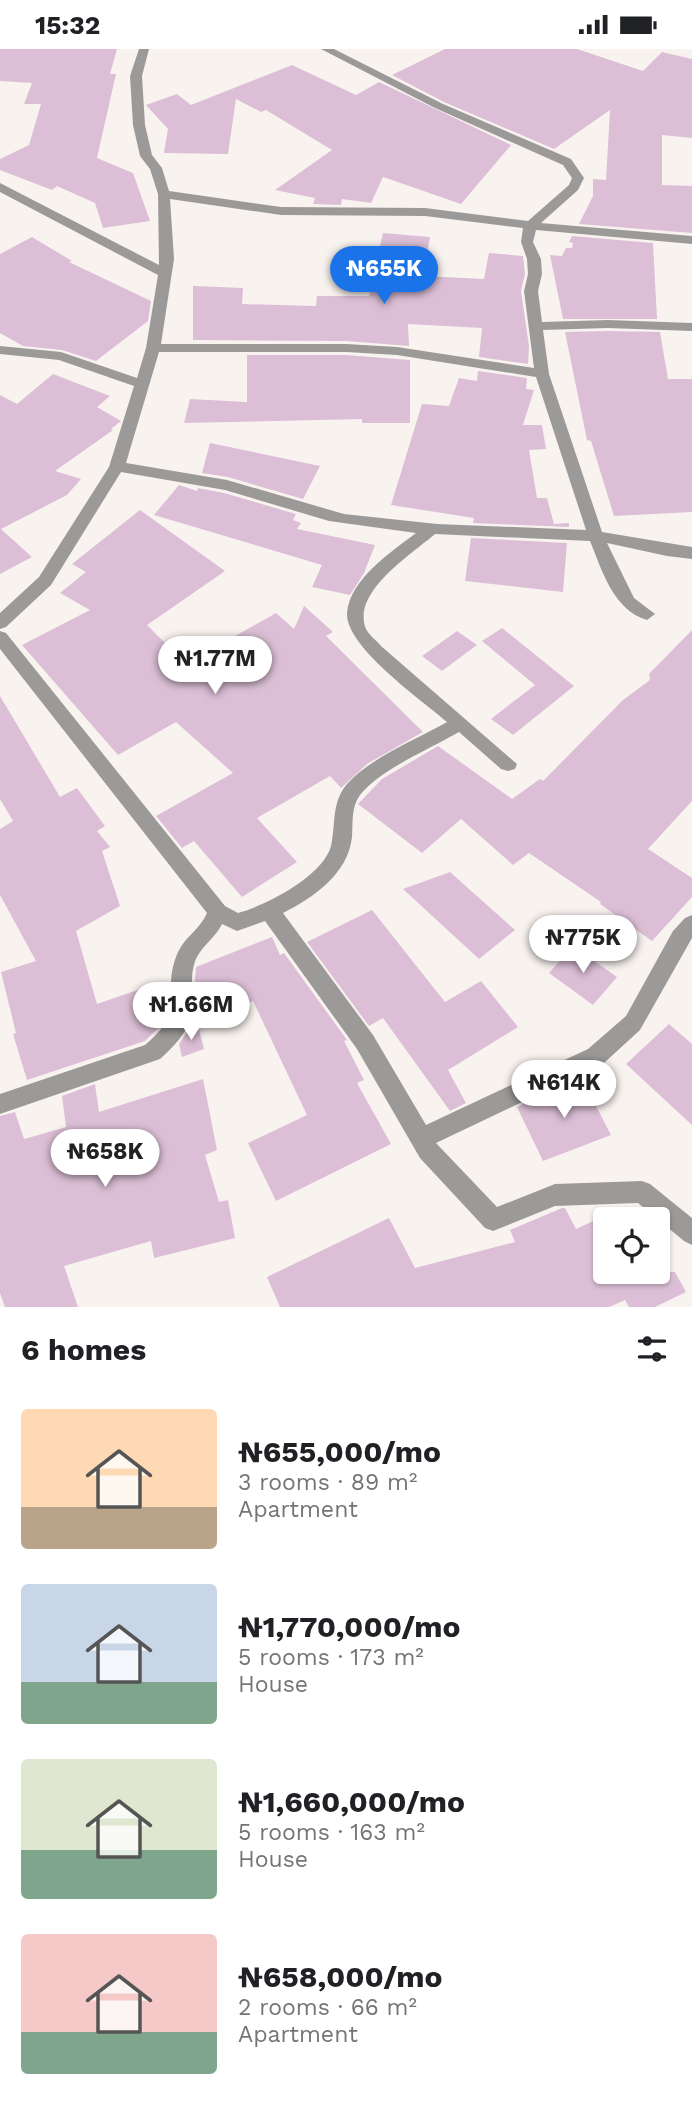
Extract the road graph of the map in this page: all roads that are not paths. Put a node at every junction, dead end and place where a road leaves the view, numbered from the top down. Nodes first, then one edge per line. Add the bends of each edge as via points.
1 (144, 49) edge
2 (326, 49) edge
3 (0, 187) edge
4 (164, 194) junction
5 (530, 226) junction
6 (692, 240) edge
7 (164, 273) junction
8 (537, 326) junction
9 (692, 327) edge
10 (153, 348) junction
11 (0, 350) edge
12 (542, 374) junction
13 (141, 384) junction
14 (117, 467) junction
15 (431, 529) junction
16 (596, 536) junction
17 (692, 553) edge
18 (647, 614) dead end
19 (0, 623) edge
20 (0, 637) edge
21 (459, 724) junction
22 (508, 764) dead end
23 (269, 910) junction
24 (218, 912) junction
25 (692, 924) edge
26 (0, 1104) edge
27 (421, 1139) junction
28 (692, 1233) edge

1 - 4 street via 136,76 139,125 146,156
2 - 5 street via 439,106 567,162 578,178 574,187
3 - 7 street
4 - 5 street via 281,211 425,212
4 - 7 street
5 - 6 street
5 - 8 street via 527,242 534,259 531,291
7 - 10 street
8 - 9 street
8 - 12 street
10 - 12 street via 397,351
10 - 13 street
11 - 13 street via 61,356
12 - 16 street
13 - 14 street
14 - 15 street via 177,473 344,519
14 - 19 street via 45,581
15 - 16 street
15 - 21 street via 362,590 356,611 358,630
16 - 17 street
16 - 18 street via 628,602
20 - 24 street
21 - 22 street
21 - 23 street via 353,790 341,820 341,848 326,874
23 - 24 street via 237,922
23 - 27 street via 365,1042
24 - 26 street via 209,930 190,949 182,971 184,1009 169,1040 152,1052
25 - 27 street via 680,936 633,1023 596,1056
27 - 28 street via 494,1220 555,1195 642,1192

